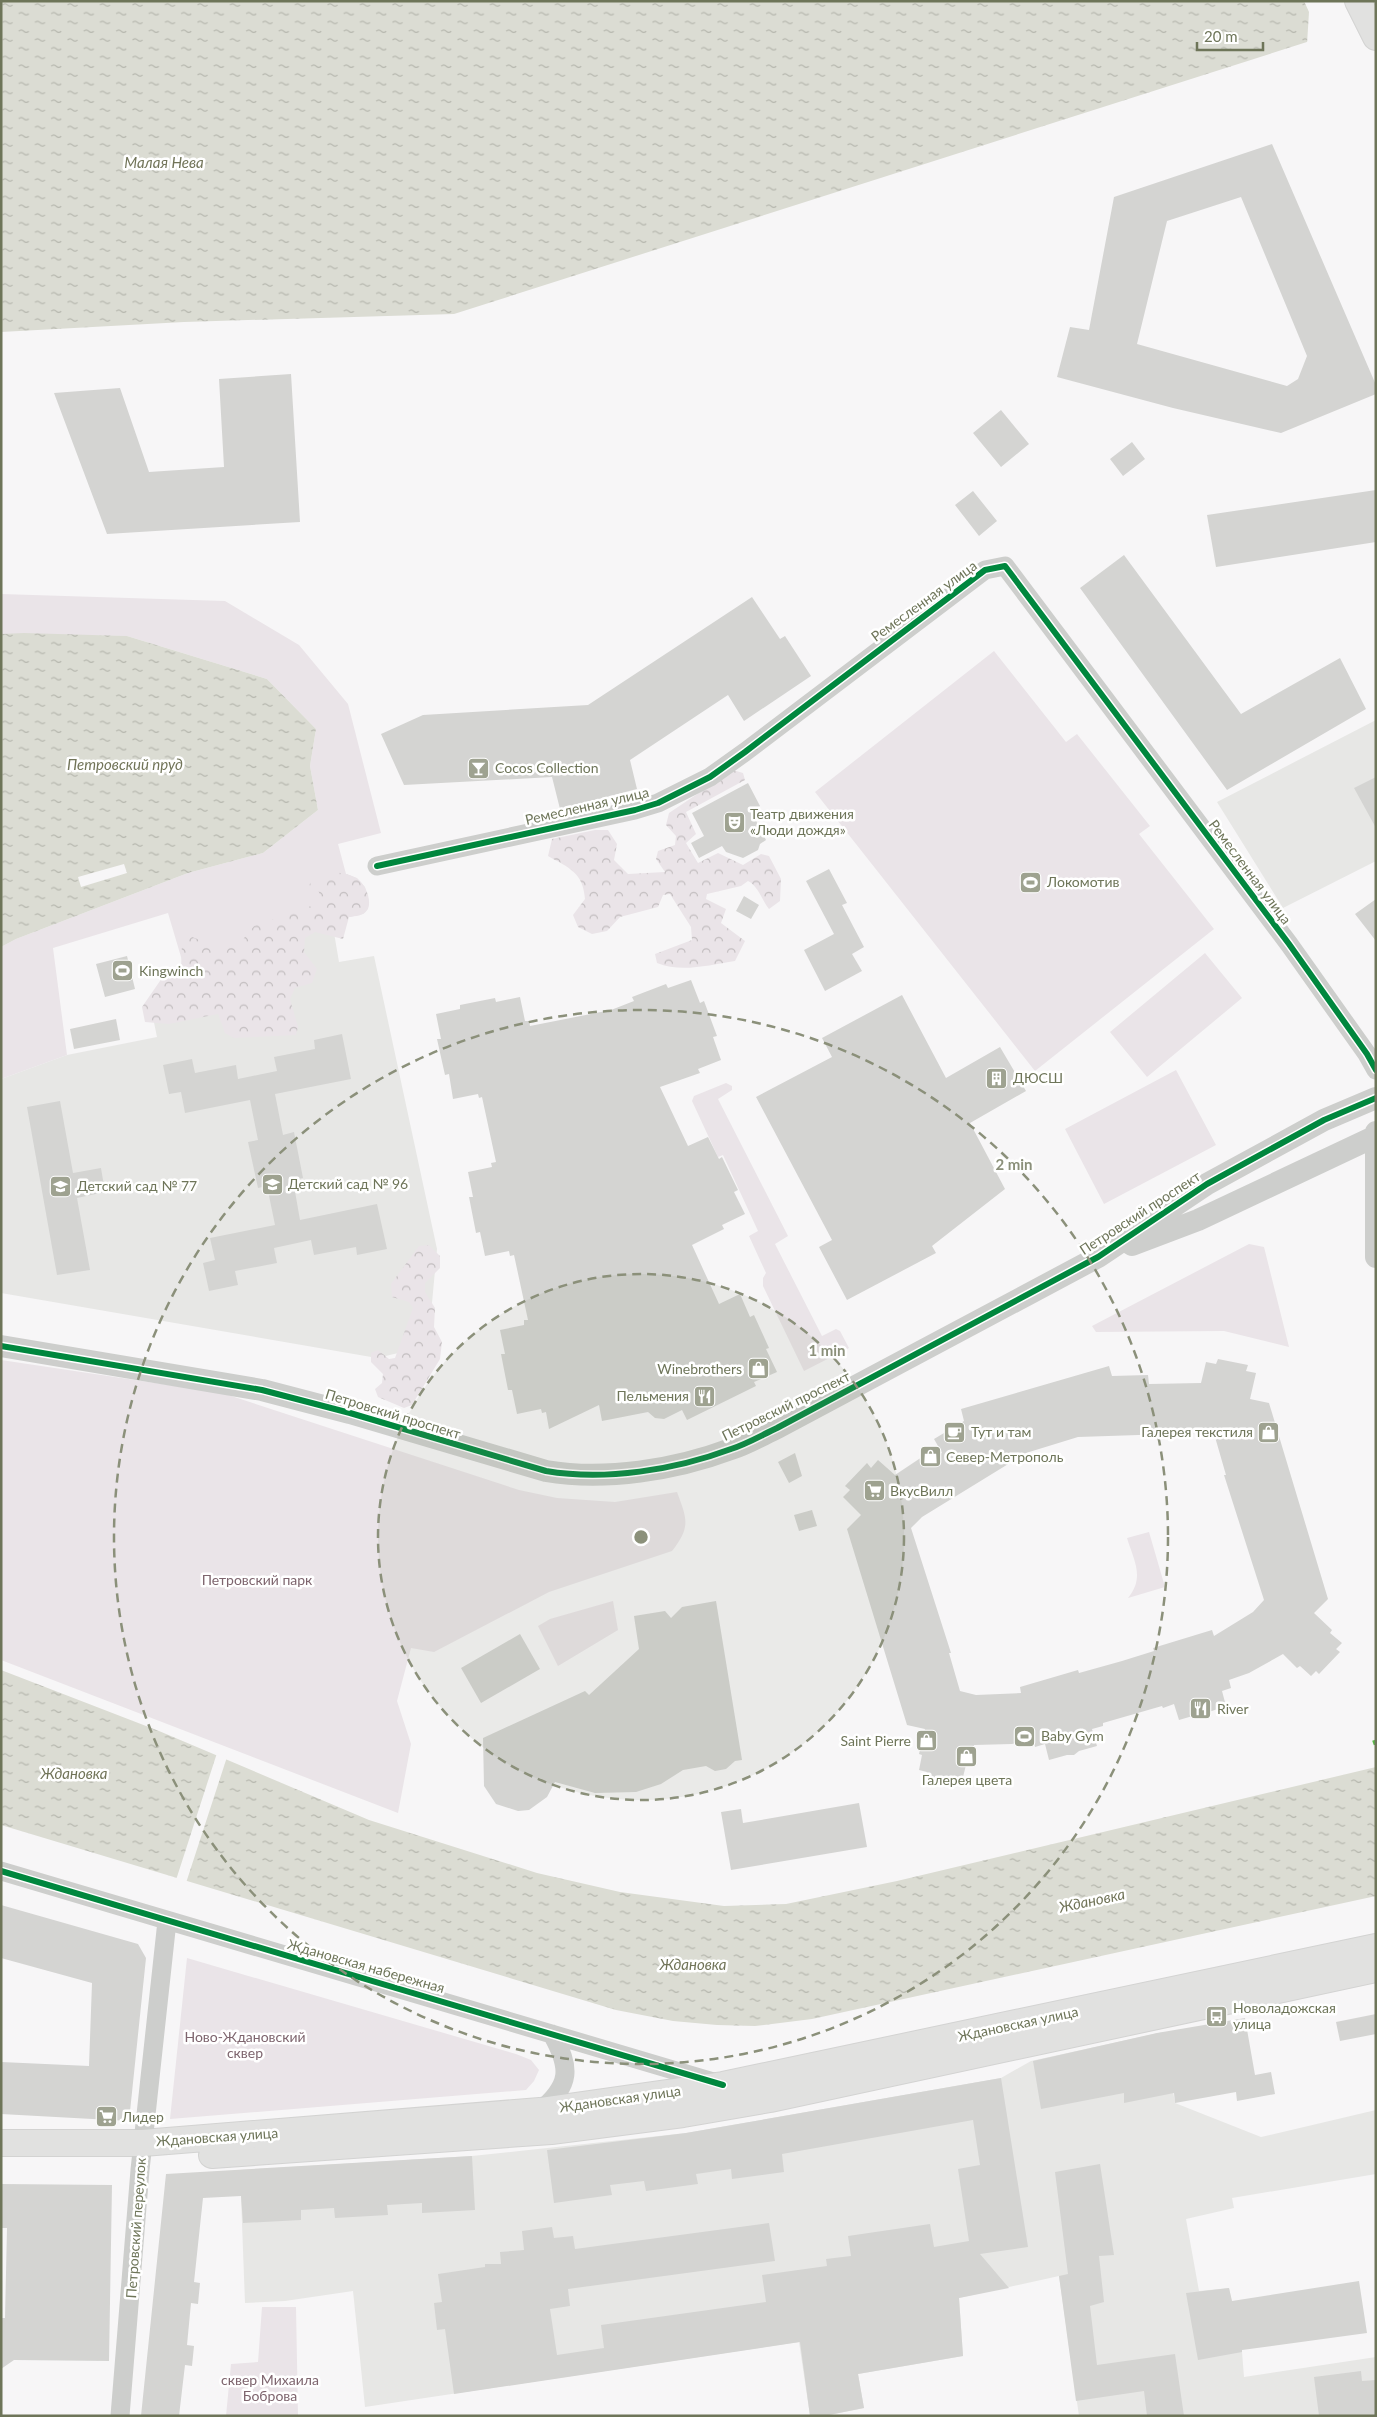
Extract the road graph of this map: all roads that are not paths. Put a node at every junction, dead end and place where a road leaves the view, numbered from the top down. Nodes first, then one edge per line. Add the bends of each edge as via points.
1 (1358, 1) edge
2 (1376, 38) edge
3 (377, 866) dead end
4 (1376, 1070) edge
5 (1376, 1098) edge
6 (1375, 1135) edge
7 (1098, 1257) junction
8 (1376, 1257) edge
9 (1, 1346) edge
10 (1, 1871) edge
11 (167, 1921) junction
12 (1376, 1947) edge
13 (1376, 1969) edge
14 (552, 2034) junction
15 (723, 2085) junction
16 (540, 2111) junction
17 (1, 2142) edge
18 (142, 2151) junction
19 (1, 2159) edge
20 (120, 2416) edge

1 - 2 main road
3 - 4 street, Ремесленная улица via 635,810 683,792 745,752 985,570 1005,566 1289,944
5 - 7 street, Петровский проспект via 1324,1120 1207,1184
6 - 7 street, Петровский проспект via 1198,1220
6 - 8 street
7 - 9 street, Петровский проспект via 732,1449 685,1463 600,1476 537,1469 262,1390
10 - 11 street, Ждановская набережная
11 - 14 street, Ждановская набережная
11 - 18 street, Петровский переулок
12 - 15 main road, Ждановская улица
13 - 18 main road, Ждановская улица via 770,2099 683,2114 551,2131
14 - 15 street, Ждановская набережная
14 - 16 street via 566,2067 555,2098
15 - 16 main road, Ждановская улица
16 - 18 main road, Ждановская улица
17 - 18 main road, Ждановская улица
18 - 19 main road, Ждановская улица
18 - 20 street, Петровский переулок

